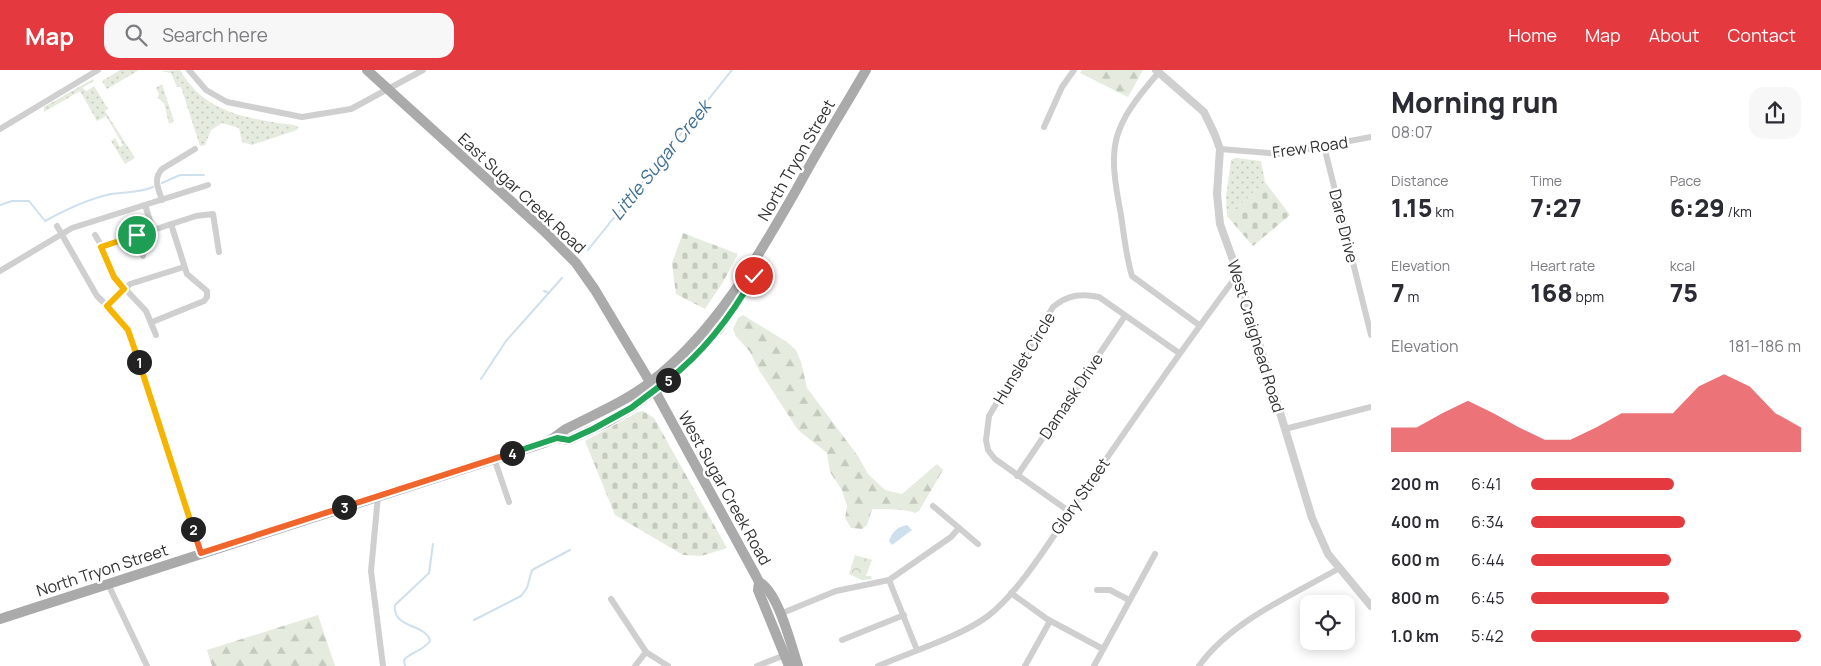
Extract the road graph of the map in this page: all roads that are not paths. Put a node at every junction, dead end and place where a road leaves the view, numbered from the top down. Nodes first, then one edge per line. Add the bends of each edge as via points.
1 (98, 70) edge
2 (189, 70) edge
3 (367, 70) edge
4 (422, 70) edge
5 (866, 70) edge
6 (1074, 70) edge
7 (1157, 71) edge
8 (389, 90) junction
9 (1044, 127) dead end
10 (0, 129) edge
11 (1371, 137) edge
12 (1324, 146) junction
13 (196, 149) dead end
14 (1220, 150) junction
15 (208, 185) dead end
16 (162, 200) junction
17 (145, 205) junction
18 (171, 224) junction
19 (57, 226) dead end
20 (153, 230) junction
21 (62, 234) junction
22 (94, 235) dead end
23 (137, 235) junction
24 (101, 247) junction
25 (219, 252) dead end
26 (143, 256) dead end
27 (184, 267) junction
28 (0, 271) edge
29 (1238, 274) junction
30 (124, 289) junction
31 (107, 306) junction
32 (1125, 316) junction
33 (152, 322) junction
34 (1199, 325) junction
35 (156, 335) dead end
36 (1371, 335) edge
37 (1179, 353) junction
38 (652, 386) junction
39 (1371, 407) edge
40 (1286, 429) junction
41 (494, 458) junction
42 (1017, 476) junction
43 (378, 496) junction
44 (509, 502) dead end
45 (933, 506) dead end
46 (1070, 512) junction
47 (959, 528) junction
48 (978, 544) dead end
49 (201, 553) junction
50 (1155, 554) dead end
51 (1338, 569) junction
52 (889, 580) junction
53 (759, 582) junction
54 (108, 584) junction
55 (1097, 590) dead end
56 (1010, 593) junction
57 (610, 599) dead end
58 (1129, 600) junction
59 (1371, 606) edge
60 (780, 614) junction
61 (904, 615) junction
62 (0, 619) edge
63 (1050, 621) junction
64 (842, 640) dead end
65 (1103, 649) junction
66 (917, 650) junction
67 (646, 652) junction
68 (785, 655) junction
69 (147, 666) edge
70 (383, 666) edge
71 (636, 666) edge
72 (668, 666) edge
73 (757, 666) edge
74 (789, 666) edge
75 (798, 666) edge
76 (878, 666) edge
77 (1025, 666) edge
78 (1094, 666) edge
79 (1199, 666) edge

1 - 10 street
2 - 8 street via 206,90 227,102 290,117 319,116 351,109
3 - 8 main road, East Sugar Creek Road
4 - 8 street
5 - 38 main road, North Tryon Street via 753,266 754,276 719,329 683,367
6 - 9 street via 1062,87
7 - 14 street, West Craighead Road via 1204,112
7 - 34 street via 1124,116 1116,139 1113,173 1132,276
8 - 38 main road, East Sugar Creek Road via 576,263
11 - 12 street, Frew Road
12 - 14 street, Frew Road via 1281,154
12 - 36 street, Dare Drive
13 - 16 street via 158,174 157,184
14 - 29 street, West Craighead Road via 1217,211
15 - 16 street
16 - 17 street
17 - 20 street
17 - 21 street
18 - 20 street
18 - 25 street via 213,214
18 - 27 street
19 - 21 street
20 - 23 street
21 - 28 street
21 - 31 street via 97,296
22 - 24 street
23 - 24 street
23 - 26 street
24 - 30 street via 114,277
27 - 30 street
27 - 33 street via 189,277 206,291 207,297
29 - 34 street, Glory Street
29 - 40 street, West Craighead Road
30 - 31 street
30 - 33 street via 143,307
31 - 49 street via 122,320 131,335
32 - 37 street, Hunslet Circle
32 - 42 street, Damask Drive
32 - 42 street, Hunslet Circle via 1098,297 1086,294 1062,300 1054,307 990,416 986,430 988,450
33 - 35 street
34 - 37 street, Glory Street
37 - 46 street, Glory Street
38 - 41 main road, North Tryon Street via 565,430 557,438
38 - 53 main road, West Sugar Creek Road
39 - 40 street
40 - 51 street, West Craighead Road via 1312,518
41 - 43 main road, North Tryon Street
41 - 44 street
42 - 46 street, Hunslet Circle
43 - 49 main road, North Tryon Street
43 - 70 street via 371,571
45 - 47 street
46 - 56 street, Glory Street
47 - 48 street
47 - 52 street via 951,538
49 - 54 main road, North Tryon Street
50 - 58 street
51 - 59 street, West Craighead Road
51 - 79 street via 1235,630 1216,645
52 - 60 street via 836,591
52 - 61 street
53 - 60 main road, West Sugar Creek Road via 767,586
53 - 68 main road, West Sugar Creek Road via 758,590
54 - 62 main road, North Tryon Street
54 - 69 street
55 - 58 street via 1110,590
56 - 63 street
56 - 66 street, Glory Street via 980,622
57 - 67 street
58 - 65 street
60 - 75 main road, West Sugar Creek Road
61 - 64 street
61 - 66 street
63 - 65 street
63 - 77 street
65 - 78 street
66 - 76 street, Glory Street
67 - 71 street
67 - 72 street
68 - 73 street
68 - 74 main road, West Sugar Creek Road

